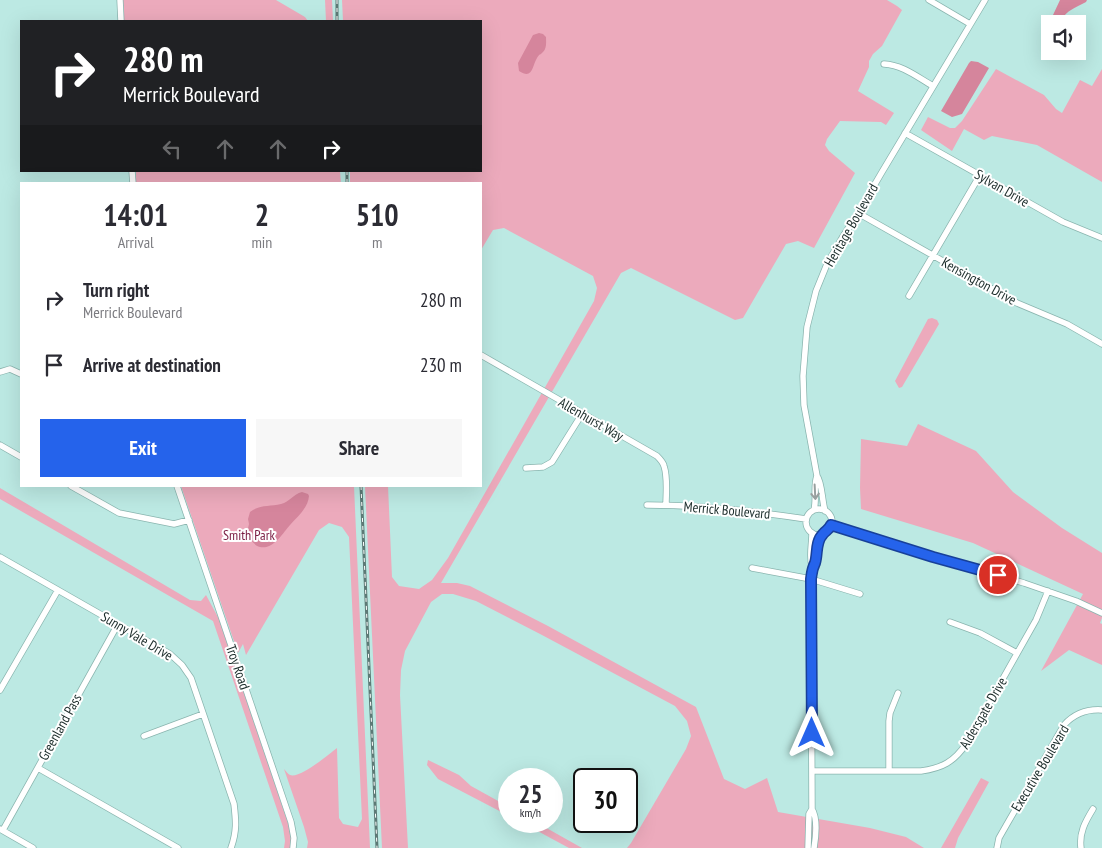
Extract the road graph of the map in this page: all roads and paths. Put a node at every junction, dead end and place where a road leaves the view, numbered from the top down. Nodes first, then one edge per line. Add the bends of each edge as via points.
1 (120, 0) edge
2 (930, 0) edge
3 (984, 0) edge
4 (121, 20) edge
5 (970, 24) junction
6 (884, 64) dead end
7 (933, 86) junction
8 (906, 133) junction
9 (980, 175) junction
10 (858, 213) junction
11 (1102, 238) edge
12 (933, 256) junction
13 (909, 296) dead end
14 (1102, 344) edge
15 (482, 356) edge
16 (0, 372) edge
17 (20, 374) edge
18 (582, 414) junction
19 (0, 445) edge
20 (20, 456) edge
21 (526, 468) dead end
22 (817, 476) junction
23 (76, 487) edge
24 (177, 487) edge
25 (647, 505) dead end
26 (666, 505) junction
27 (814, 510) junction
28 (825, 511) junction
29 (806, 519) junction
30 (189, 520) junction
31 (831, 525) junction
32 (812, 533) junction
33 (823, 534) junction
34 (0, 557) edge
35 (812, 567) junction
36 (752, 568) dead end
37 (811, 579) junction
38 (58, 590) junction
39 (1048, 591) junction
40 (860, 594) dead end
41 (1102, 613) edge
42 (950, 622) dead end
43 (118, 624) junction
44 (1017, 653) junction
45 (0, 690) edge
46 (898, 693) dead end
47 (1102, 710) edge
48 (203, 714) junction
49 (144, 736) dead end
50 (38, 768) junction
51 (812, 771) junction
52 (889, 771) junction
53 (812, 809) junction
54 (1093, 809) dead end
55 (1, 829) edge
56 (33, 848) edge
57 (178, 848) edge
58 (231, 848) edge
59 (293, 848) edge
60 (808, 848) edge
61 (814, 848) edge
62 (996, 848) edge
63 (1081, 848) edge

1 - 4 street
2 - 5 street
3 - 5 street, Heritage Boulevard
5 - 7 street, Heritage Boulevard
6 - 7 street via 902,68
7 - 8 street, Heritage Boulevard
8 - 9 street, Sylvan Drive
8 - 10 street, Heritage Boulevard
9 - 11 street, Sylvan Drive via 1063,222
9 - 12 street
10 - 12 street, Kensington Drive
10 - 22 street, Heritage Boulevard via 827,264 807,327 804,405
12 - 13 street
12 - 14 street, Kensington Drive via 1017,303 1067,324
15 - 18 street, Allenhurst Way
16 - 17 street via 10,369
18 - 21 street via 552,462 543,467
18 - 26 street, Allenhurst Way via 662,461 666,474
19 - 20 street
22 -> 27 street, Heritage Boulevard
22 - 28 street, Heritage Boulevard
23 - 30 street via 126,515 174,524
24 - 30 street, Troy Road
25 - 26 street, Merrick Boulevard
26 - 29 street, Merrick Boulevard
27 - 28 street
27 - 29 street
28 - 31 street via 831,517
29 - 32 street
30 - 59 street, Troy Road via 291,822
31 - 33 street
31 - 39 street
32 - 33 street
32 - 35 street
33 - 35 street
34 - 38 street, Sunny Vale Drive
35 - 37 street
36 - 37 street
37 - 40 street
37 - 51 street
38 - 43 street, Sunny Vale Drive
38 - 45 street
39 - 41 street
39 - 44 street, Aldersgate Drive
42 - 44 street via 980,633
43 - 48 street, Sunny Vale Drive via 170,654 182,666 191,678
43 - 50 street, Greenland Pass
44 - 52 street, Aldersgate Drive via 957,756 932,770
46 - 52 street via 889,721
47 - 62 street, Executive Boulevard via 1083,712 1064,725
48 - 49 street
48 - 58 street, Sunny Vale Drive via 234,804 236,822
50 - 55 street, Greenland Pass
50 - 57 street
51 - 52 street, Aldersgate Drive
51 - 53 street
53 - 60 street
53 - 61 street via 816,821
54 - 63 street via 1081,832
55 - 56 street

